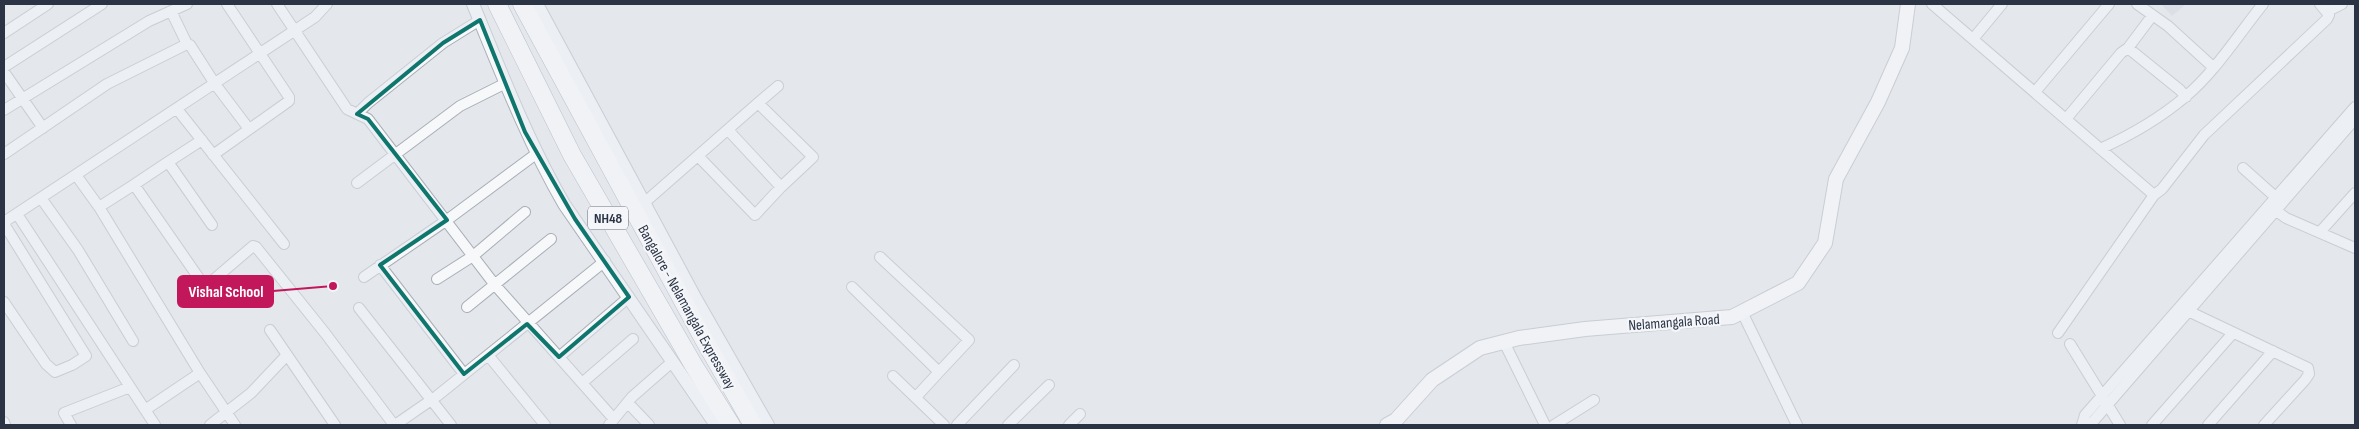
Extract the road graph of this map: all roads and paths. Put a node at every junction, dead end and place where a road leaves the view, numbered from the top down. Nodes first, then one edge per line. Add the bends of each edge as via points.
1 (48, 4) edge
2 (102, 4) edge
3 (187, 4) edge
4 (228, 4) edge
5 (277, 4) edge
6 (327, 4) edge
7 (473, 4) edge
8 (497, 4) edge
9 (522, 4) edge
10 (537, 4) edge
11 (1908, 4) edge
12 (1932, 4) edge
13 (2002, 4) edge
14 (2108, 4) edge
15 (2137, 4) edge
16 (2263, 4) edge
17 (2342, 4) edge
18 (2324, 7) edge
19 (171, 11) junction
20 (2152, 16) junction
21 (480, 20) junction
22 (295, 31) junction
23 (4, 33) edge
24 (1972, 39) junction
25 (187, 44) junction
26 (2128, 48) junction
27 (261, 54) junction
28 (4, 67) edge
29 (2213, 67) junction
30 (4, 72) edge
31 (506, 83) junction
32 (215, 84) junction
33 (778, 86) dead end
34 (2035, 92) junction
35 (2186, 97) junction
36 (22, 98) junction
37 (758, 103) junction
38 (2355, 107) edge
39 (177, 109) junction
40 (4, 110) edge
41 (357, 114) junction
42 (2066, 119) junction
43 (2355, 119) edge
44 (43, 128) junction
45 (249, 129) junction
46 (728, 130) junction
47 (202, 140) junction
48 (2100, 149) junction
49 (4, 154) edge
50 (394, 154) junction
51 (536, 154) junction
52 (213, 155) junction
53 (698, 156) junction
54 (168, 162) junction
55 (2243, 168) dead end
56 (76, 175) junction
57 (357, 182) dead end
58 (132, 186) junction
59 (781, 187) junction
60 (2355, 193) edge
61 (2154, 195) junction
62 (41, 198) junction
63 (2278, 203) junction
64 (644, 204) junction
65 (99, 207) junction
66 (525, 212) dead end
67 (17, 214) junction
68 (447, 220) junction
69 (4, 223) edge
70 (212, 225) dead end
71 (2320, 232) junction
72 (551, 239) dead end
73 (284, 244) dead end
74 (2355, 248) edge
75 (473, 256) junction
76 (880, 257) dead end
77 (604, 261) junction
78 (380, 265) junction
79 (364, 276) dead end
80 (437, 279) dead end
81 (495, 285) junction
82 (852, 287) dead end
83 (629, 297) junction
84 (4, 302) edge
85 (467, 307) dead end
86 (359, 308) dead end
87 (2188, 311) junction
88 (1742, 312) junction
89 (527, 324) junction
90 (270, 330) dead end
91 (2058, 333) dead end
92 (2233, 333) junction
93 (633, 339) dead end
94 (133, 341) dead end
95 (1504, 342) junction
96 (2070, 344) dead end
97 (2273, 351) junction
98 (287, 355) junction
99 (488, 355) junction
100 (559, 357) junction
101 (672, 362) junction
102 (1014, 364) dead end
103 (940, 372) junction
104 (200, 373) junction
105 (464, 374) junction
106 (893, 376) dead end
107 (582, 383) junction
108 (1049, 386) dead end
109 (130, 387) junction
110 (916, 397) junction
111 (431, 400) junction
112 (1594, 400) dead end
113 (2105, 400) junction
114 (628, 403) junction
115 (146, 410) junction
116 (227, 413) junction
117 (1080, 414) dead end
118 (611, 422) edge
119 (71, 425) edge
120 (155, 425) edge
121 (210, 425) edge
122 (235, 425) edge
123 (335, 425) edge
124 (395, 425) edge
125 (451, 425) edge
126 (545, 425) edge
127 (649, 425) edge
128 (716, 425) edge
129 (732, 425) edge
130 (753, 425) edge
131 (768, 425) edge
132 (943, 425) edge
133 (957, 425) edge
134 (1008, 425) edge
135 (1069, 425) edge
136 (1387, 425) edge
137 (1545, 425) edge
138 (1554, 425) edge
139 (1797, 425) edge
140 (2082, 425) edge
141 (2090, 425) edge
142 (2120, 425) edge
143 (2152, 425) edge
144 (2208, 425) edge
145 (2264, 425) edge

1 - 23 street
2 - 28 street
3 - 19 street
4 - 27 street
5 - 22 street
6 - 22 street
7 - 21 street
8 - 129 highway, Bangalore - Nelamangala Expressway / NH48 via 572,155 694,366
9 - 130 highway, Bangalore - Nelamangala Expressway / NH48
10 - 64 street
11 - 88 main road, Nelamangala Road via 1902,48 1878,102 1836,180 1826,243 1798,283
12 - 24 street
13 - 24 street
14 - 34 street
15 - 20 street
16 - 29 street
17 - 18 street
18 - 61 street via 2330,14 2327,19 2204,135
19 - 25 street
19 - 36 street
20 - 26 street
20 - 29 street via 2168,26
21 - 31 street
21 - 41 street via 443,44
22 - 27 street
22 - 41 street via 346,109
24 - 34 street
25 - 32 street
25 - 44 street via 108,84
26 - 35 street
26 - 42 street
27 - 32 street
27 - 45 street via 289,97 289,102
29 - 35 street
30 - 36 street
31 - 50 street via 460,106
31 - 51 street
32 - 39 street
32 - 45 street
33 - 37 street
34 - 42 street
35 - 48 street via 2139,131
36 - 40 street
36 - 44 street
37 - 46 street
37 - 59 street via 813,157
38 - 63 street
39 - 47 street
39 - 56 street
41 - 50 street via 368,120
42 - 48 street
43 - 63 street
44 - 49 street
45 - 52 street
46 - 53 street
46 - 59 street
47 - 52 street
47 - 54 street
48 - 61 street
50 - 57 street
50 - 68 street
51 - 68 street
51 - 77 street via 564,204
52 - 73 street
53 - 59 street via 755,215
53 - 64 street
54 - 58 street
54 - 70 street
55 - 63 street
56 - 62 street
56 - 65 street
58 - 65 street
58 - 124 street via 205,287 253,246 256,247
60 - 71 street
61 - 91 street
62 - 67 street
62 - 94 street via 78,250
63 - 71 street via 2286,218
63 - 87 street
63 - 113 street
64 - 131 street
65 - 104 street
66 - 75 street
67 - 69 street
67 - 109 street
68 - 75 street
68 - 78 street
69 - 84 street via 86,356 55,372 46,364
71 - 74 street
72 - 81 street
75 - 80 street
75 - 81 street
76 - 103 street via 969,340
77 - 83 street
77 - 89 street
78 - 79 street
78 - 105 street
81 - 85 street
81 - 89 street
82 - 103 street
83 - 100 street
83 - 101 street
86 - 111 street
87 - 92 street
87 - 113 street
88 - 95 main road, Nelamangala Road via 1732,317 1585,329
88 - 139 street
89 - 99 street
89 - 100 street
90 - 98 street
92 - 97 street
92 - 143 street
93 - 107 street
95 - 136 main road, Nelamangala Road via 1480,348 1432,380 1396,420
95 - 137 street
96 - 113 street
97 - 144 street
97 - 145 street via 2308,368 2309,374
98 - 116 street via 252,393
98 - 123 street
99 - 105 street
99 - 126 street
100 - 107 street
101 - 114 street
101 - 128 street
102 - 133 street
103 - 110 street
104 - 115 street
104 - 116 street
105 - 111 street
106 - 110 street
107 - 118 street
108 - 134 street
109 - 115 street
109 - 119 street via 64,413
110 - 132 street
111 - 124 street
111 - 125 street
112 - 138 street
113 - 140 street via 2085,415
113 - 141 street
113 - 142 street
114 - 118 street
114 - 127 street
115 - 120 street
116 - 121 street
116 - 122 street
117 - 135 street

